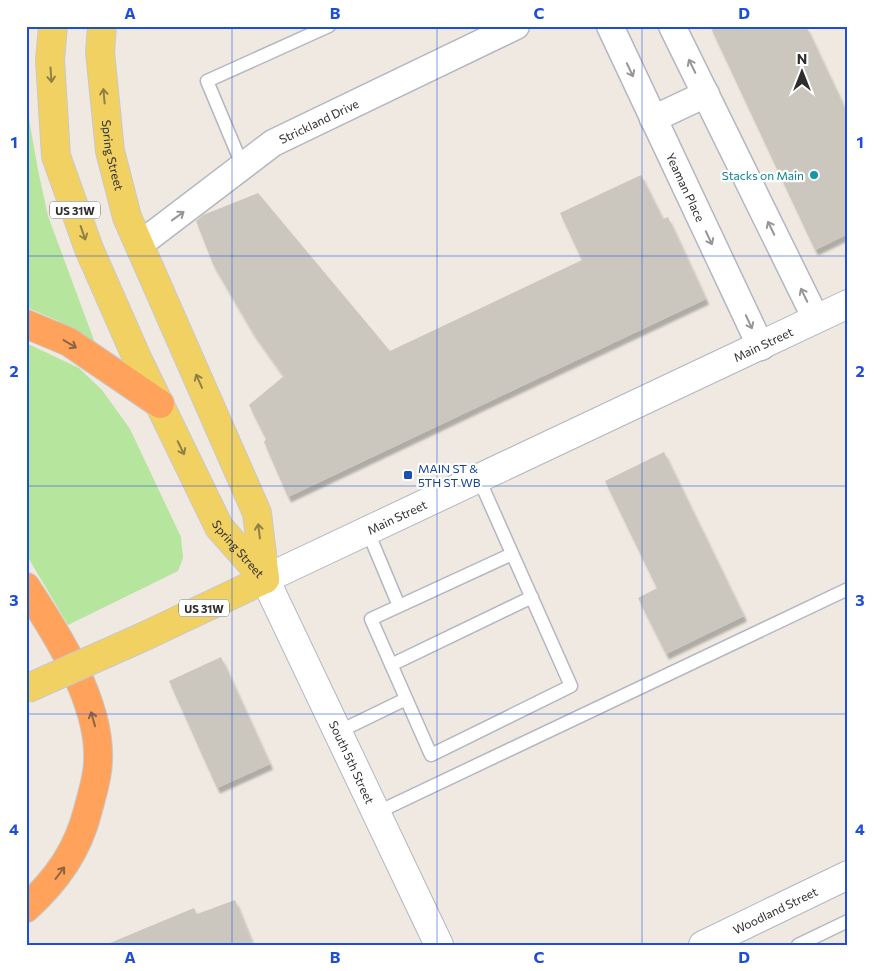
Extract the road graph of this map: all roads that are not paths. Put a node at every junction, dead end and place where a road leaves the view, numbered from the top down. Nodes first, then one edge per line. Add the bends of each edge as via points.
1 (52, 26) edge
2 (102, 26) edge
3 (330, 26) edge
4 (516, 26) edge
5 (610, 26) edge
6 (672, 26) edge
7 (706, 94) junction
8 (653, 118) junction
9 (240, 169) junction
10 (139, 245) junction
11 (848, 304) edge
12 (816, 318) junction
13 (26, 324) edge
14 (760, 347) junction
15 (160, 404) junction
16 (479, 479) junction
17 (368, 532) junction
18 (512, 554) junction
19 (265, 579) junction
20 (26, 587) edge
21 (848, 589) edge
22 (532, 597) junction
23 (399, 606) junction
24 (391, 665) junction
25 (26, 690) edge
26 (406, 699) junction
27 (338, 732) junction
28 (376, 813) junction
29 (848, 875) edge
30 (26, 908) edge
31 (848, 921) edge
32 (439, 945) edge
33 (703, 945) edge
34 (798, 945) edge

1 -> 15 main road, Spring Street / US 31W via 50,60 56,156 89,249
10 -> 2 main road, Spring Street via 126,217 110,151 100,52
3 - 9 lane via 207,81
4 - 9 street, Strickland Drive via 273,143
5 -> 8 street, Yeaman Place
7 -> 6 street
7 - 8 street
12 -> 7 street
8 -> 14 street, Yeaman Place
10 -> 9 street, Strickland Drive
19 -> 10 main road, Spring Street via 257,513
11 - 12 main road, Main Street
12 - 14 main road, Main Street
13 -> 15 highway via 69,342
14 - 16 main road, Main Street
15 -> 19 main road, Spring Street / US 31W via 219,527
16 - 17 main road, Main Street
16 - 18 lane
17 - 19 main road, Main Street
17 - 23 lane
18 - 22 lane
18 - 23 lane via 483,573 419,603
19 - 25 main road, Main Street / US 31W, bridge
19 - 27 main road, South 5th Street
30 -> 20 highway via 62,871 73,852 82,832 98,761 96,729 85,693 46,617
21 - 28 lane
22 - 24 lane via 498,606 435,637
22 - 26 lane via 571,686 431,755
23 - 24 lane via 370,619
24 - 26 lane
26 - 27 lane
27 - 28 main road, South 5th Street
28 - 32 main road, South 5th Street
29 - 33 main road, Woodland Street
31 - 34 lane

